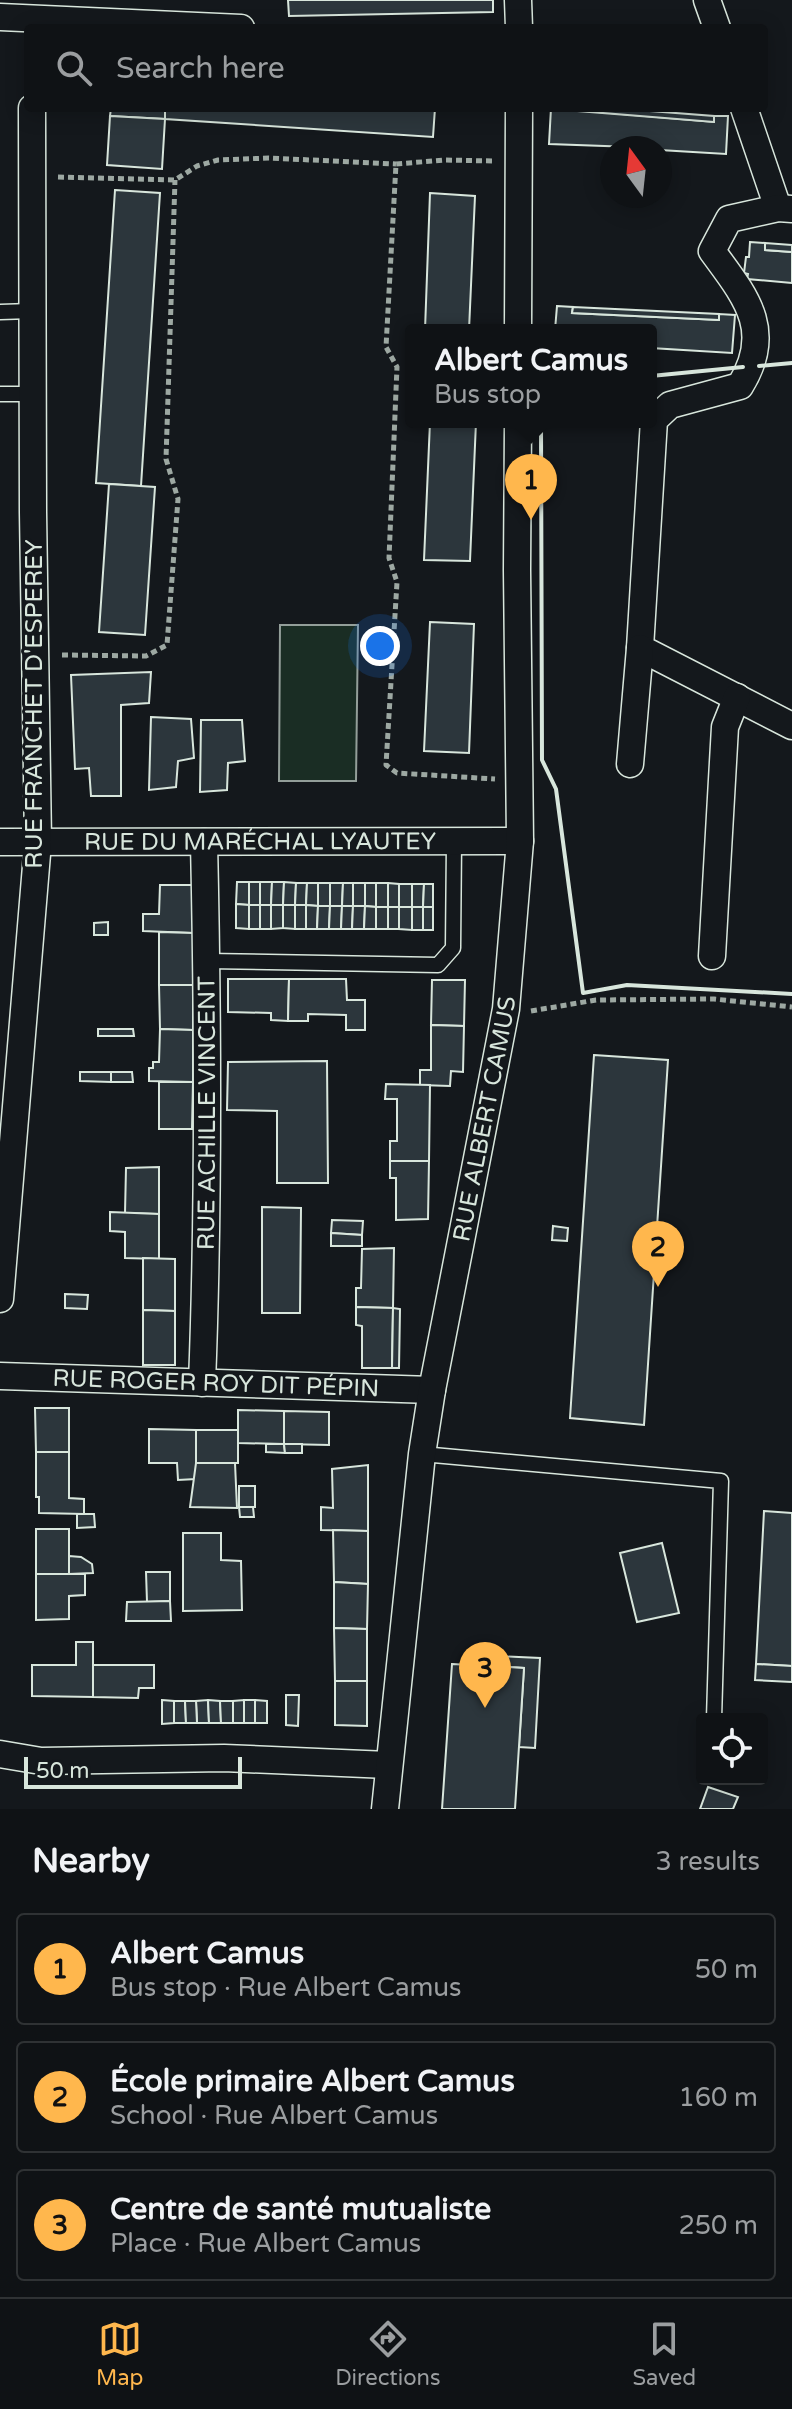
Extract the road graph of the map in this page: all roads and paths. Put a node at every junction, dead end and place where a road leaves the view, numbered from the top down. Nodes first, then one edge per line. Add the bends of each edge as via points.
1 (518, 0) edge
2 (707, 0) edge
3 (33, 15) edge
4 (0, 17) edge
5 (141, 24) edge
6 (519, 24) edge
7 (716, 24) edge
8 (32, 112) edge
9 (519, 112) edge
10 (746, 112) edge
11 (519, 161) junction
12 (396, 164) junction
13 (32, 177) junction
14 (175, 180) junction
15 (785, 209) edge
16 (31, 311) junction
17 (0, 312) edge
18 (518, 324) edge
19 (0, 394) edge
20 (32, 394) junction
21 (657, 417) edge
22 (518, 428) edge
23 (654, 428) edge
24 (640, 648) junction
25 (36, 655) junction
26 (737, 697) junction
27 (792, 726) edge
28 (630, 764) dead end
29 (520, 780) junction
30 (520, 841) junction
31 (0, 842) edge
32 (38, 842) junction
33 (204, 842) junction
34 (454, 842) junction
35 (712, 956) dead end
36 (207, 961) junction
37 (792, 1007) edge
38 (518, 1009) dead end
39 (0, 1299) edge
40 (0, 1376) edge
41 (202, 1383) junction
42 (432, 1390) junction
43 (422, 1454) junction
44 (714, 1713) edge
45 (0, 1754) edge
46 (388, 1765) junction
47 (385, 1809) edge

1 - 6 street
2 - 7 street
3 - 4 street
3 - 5 street
8 - 13 street, RUE FRANCHET D'ESPEREY
9 - 11 street
10 - 15 street
11 - 12 path
11 - 18 street
12 - 14 path via 218,160
12 - 29 path via 386,347 397,367 389,558 397,582 386,765 397,773
13 - 14 path
13 - 16 street, RUE FRANCHET D'ESPEREY
14 - 25 path via 166,459 178,499 167,645 146,656
15 - 21 street via 729,219 712,251 744,296 756,330 753,366 740,386 670,405
16 - 17 lane
16 - 20 street, RUE FRANCHET D'ESPEREY
19 - 20 lane
20 - 25 street, RUE FRANCHET D'ESPEREY
22 - 29 street, RUE ALBERT CAMUS
23 - 24 street
24 - 26 street
24 - 28 street
25 - 32 street, RUE FRANCHET D'ESPEREY
26 - 27 street
26 - 35 street via 725,727
29 - 30 street, RUE ALBERT CAMUS
30 - 34 street, RUE DU MARÉCHAL LYAUTEY
30 - 42 street, RUE ALBERT CAMUS via 506,1009
31 - 32 street, RUE DU MARÉCHAL LYAUTEY
32 - 33 street, RUE DU MARÉCHAL LYAUTEY
32 - 39 street, RUE FRANCHET D'ESPEREY
33 - 34 street, RUE DU MARÉCHAL LYAUTEY
33 - 36 street, RUE ACHILLE VINCENT
34 - 36 lane via 453,948 438,965
36 - 41 street, RUE ACHILLE VINCENT
37 - 38 path via 699,999 596,1000
40 - 41 street, RUE ROGER ROY DIT PÉPIN
41 - 42 street, RUE ROGER ROY DIT PÉPIN
42 - 43 street, RUE ALBERT CAMUS
43 - 44 lane via 721,1481
43 - 46 street, RUE ALBERT CAMUS
45 - 46 street via 41,1761 224,1758
46 - 47 street, RUE ALBERT CAMUS

